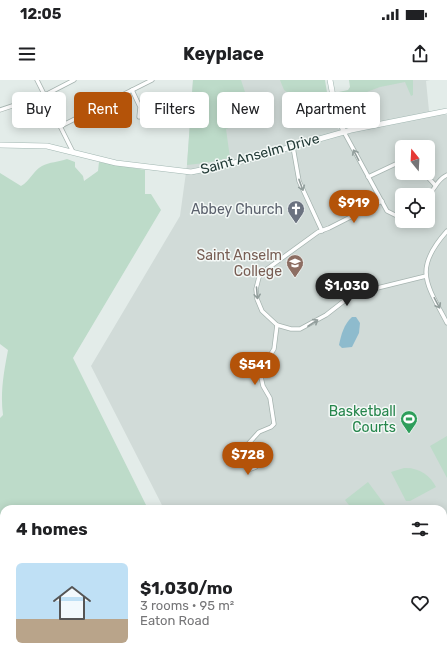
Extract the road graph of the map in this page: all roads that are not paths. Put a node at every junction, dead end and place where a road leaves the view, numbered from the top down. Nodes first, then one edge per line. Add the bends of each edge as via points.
1 (37, 80) edge
2 (74, 80) edge
3 (152, 80) edge
4 (330, 80) edge
5 (132, 90) junction
6 (43, 92) edge
7 (51, 92) edge
8 (12, 106) edge
9 (140, 107) edge
10 (0, 110) edge
11 (447, 111) edge
12 (66, 123) edge
13 (62, 128) edge
14 (344, 132) junction
15 (0, 145) edge
16 (293, 146) junction
17 (73, 152) junction
18 (395, 164) edge
19 (447, 175) edge
20 (368, 177) junction
21 (430, 180) edge
22 (435, 185) junction
23 (434, 188) edge
24 (382, 201) junction
25 (395, 215) edge
26 (322, 231) junction
27 (447, 231) edge
28 (426, 276) junction
29 (447, 323) edge
30 (277, 325) junction
31 (248, 445) junction

1 - 6 street
2 - 7 street
3 - 5 street
4 - 14 street via 335,107
5 - 9 street
5 - 12 street
8 - 10 street
11 - 14 street, Saint Anselm Drive
13 - 17 street
14 - 16 street, Saint Anselm Drive
20 -> 14 street
15 - 17 street, Saint Anselm Drive via 40,146
16 - 17 street, Saint Anselm Drive via 224,166 191,172 116,163
16 -> 26 street via 299,180
18 - 20 street
19 - 22 street via 439,179
20 - 24 street
21 - 22 street
22 - 23 street
24 - 25 street via 390,214
24 - 26 street
26 -> 30 street via 259,277 256,291 258,302 266,316
27 - 28 street via 428,259
28 -> 29 street via 427,284
30 -> 28 street via 291,329 305,328 353,294
30 - 31 street via 274,349 264,365 261,376 270,398 274,424 259,432
31 - 31 street via 239,455 252,469 258,460

